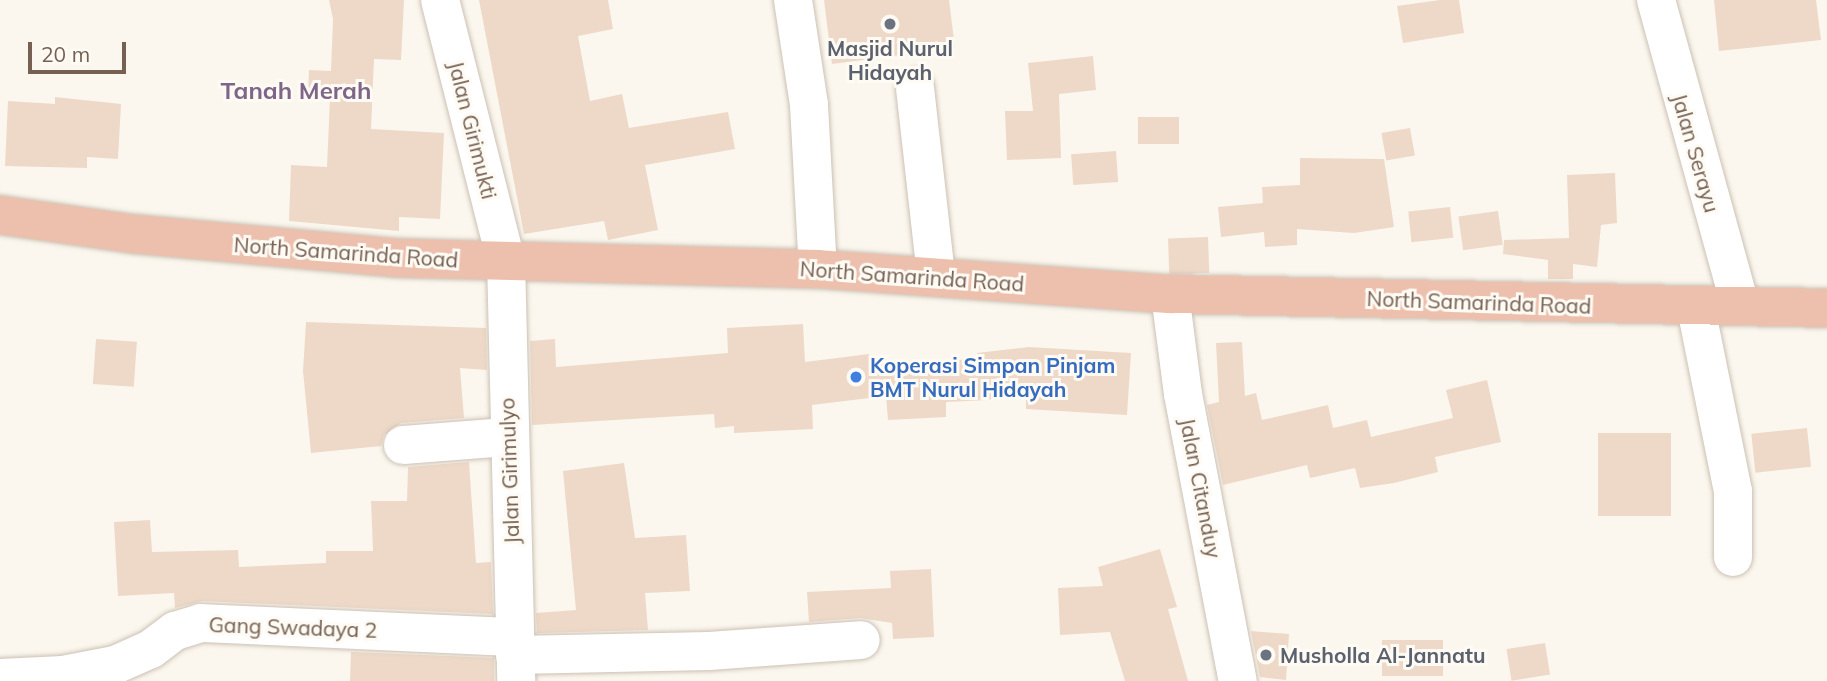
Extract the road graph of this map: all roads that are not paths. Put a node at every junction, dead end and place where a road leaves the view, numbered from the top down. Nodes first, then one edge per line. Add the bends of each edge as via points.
1 (440, 0) edge
2 (793, 0) edge
3 (1656, 0) edge
4 (915, 88) dead end
5 (0, 215) edge
6 (506, 260) junction
7 (818, 269) junction
8 (936, 276) junction
9 (1170, 294) junction
10 (1740, 306) junction
11 (1696, 308) junction
12 (1827, 308) edge
13 (507, 437) junction
14 (404, 445) dead end
15 (1733, 557) dead end
16 (861, 640) dead end
17 (515, 658) edge
18 (0, 678) edge
19 (1238, 681) edge

1 - 6 street, Jalan Girimukti
2 - 7 street via 809,105
3 - 10 street, Jalan Serayu
4 - 8 street
5 - 6 highway, North Samarinda Road via 318,253
6 - 7 highway, North Samarinda Road
6 - 13 street, Jalan Girimulyo
7 - 8 highway, North Samarinda Road
8 - 9 highway, North Samarinda Road
9 - 11 highway, North Samarinda Road
9 - 19 street, Jalan Citanduy via 1183,394
10 - 11 highway, North Samarinda Road
10 - 12 highway, North Samarinda Road
11 - 15 street via 1733,491
13 - 14 street
13 - 17 street, Jalan Girimulyo
16 - 17 street, Gang Swadaya 2
17 - 18 street, Gang Swadaya 2 via 201,623 175,631 151,649 115,665 64,675

